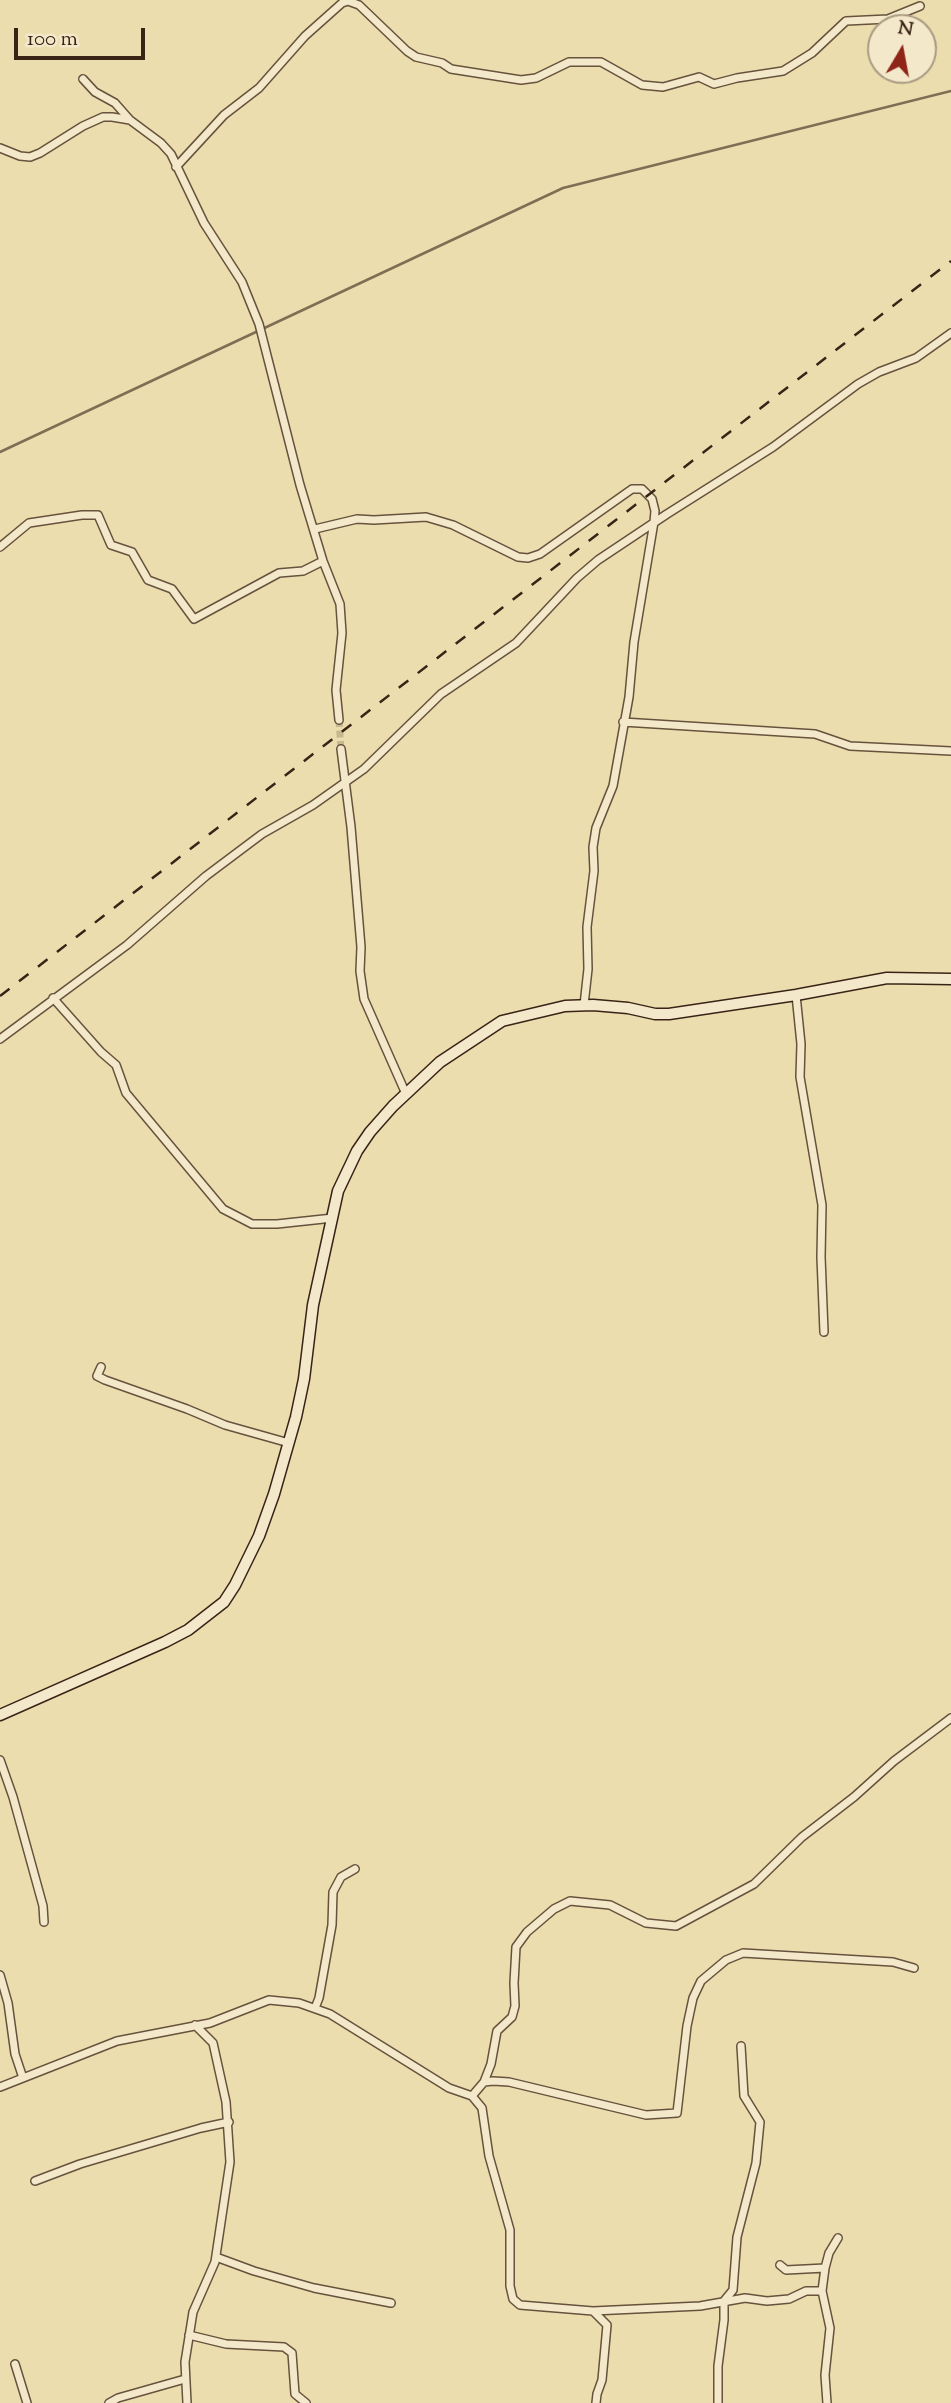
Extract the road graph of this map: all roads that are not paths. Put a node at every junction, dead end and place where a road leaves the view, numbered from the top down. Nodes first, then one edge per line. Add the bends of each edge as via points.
1 (355, 1) edge
2 (920, 6) dead end
3 (83, 79) dead end
4 (130, 120) junction
5 (0, 148) edge
6 (176, 167) junction
7 (951, 333) edge
8 (654, 522) junction
9 (315, 529) junction
10 (0, 547) edge
11 (323, 561) junction
12 (339, 720) tunnel mouth
13 (623, 722) junction
14 (341, 749) tunnel mouth
15 (951, 751) edge
16 (346, 784) junction
17 (951, 979) edge
18 (796, 995) junction
19 (53, 998) junction
20 (584, 1005) junction
21 (0, 1040) edge
22 (406, 1094) junction
23 (333, 1218) junction
24 (824, 1332) dead end
25 (101, 1367) dead end
26 (289, 1443) junction
27 (0, 1715) edge
28 (951, 1718) edge
29 (0, 1760) edge
30 (355, 1869) dead end
31 (44, 1922) dead end
32 (914, 1968) dead end
33 (0, 1975) edge
34 (314, 2008) junction
35 (195, 2025) junction
36 (741, 2046) dead end
37 (23, 2078) junction
38 (484, 2082) junction
39 (0, 2087) edge
40 (472, 2096) junction
41 (229, 2122) junction
42 (35, 2181) dead end
43 (838, 2238) dead end
44 (216, 2257) junction
45 (780, 2265) dead end
46 (825, 2268) junction
47 (822, 2291) junction
48 (724, 2301) junction
49 (390, 2303) dead end
50 (593, 2311) junction
51 (189, 2335) junction
52 (15, 2364) dead end
53 (185, 2379) junction
54 (27, 2403) edge
55 (109, 2403) edge
56 (187, 2403) edge
57 (306, 2403) edge
58 (596, 2403) edge
59 (718, 2403) edge
60 (827, 2403) edge

1 - 2 street via 407,51 451,69 521,80 569,62 601,62 642,85 663,87 699,77 714,83 783,71 812,53 846,21 888,19
1 - 6 street via 342,3 305,36 259,88 224,115
3 - 4 street
4 - 5 street via 103,117 30,157
4 - 6 street via 161,143
6 - 9 street via 248,295
7 - 8 street via 916,358 858,384 773,447
8 - 9 street via 654,503 640,488 528,558 426,517 357,519
8 - 13 street
8 - 16 street via 577,578 516,643 441,694
9 - 11 street
10 - 11 street via 29,523 98,515 111,545 132,552 148,580 172,589 194,619 279,573 303,571
11 - 12 street via 340,604
13 - 15 street via 815,734 850,746
13 - 20 street via 613,786 593,848
14 - 16 street
16 - 19 street via 262,834 127,945
16 - 22 street via 364,999
17 - 18 street via 887,978
18 - 20 street via 669,1014
18 - 24 street via 800,1077 822,1205
19 - 21 street
19 - 23 street via 116,1065 126,1093 223,1209 252,1224
20 - 22 street via 502,1021 440,1062
22 - 23 street via 358,1151 338,1191
23 - 26 street
25 - 26 street via 97,1376 105,1380 225,1425
26 - 27 street via 259,1536 235,1585 217,1608 165,1642
28 - 38 street via 802,1837 754,1884 676,1926 646,1923 610,1905 570,1901 554,1909 516,1947 515,2006 512,2017 497,2031
29 - 31 street
30 - 34 street via 341,1877 333,1892 332,1925
32 - 38 street via 892,1962 743,1952 726,1960 701,1981 693,1998 677,2113 646,2115 509,2082
33 - 37 street
34 - 35 street via 269,2000
34 - 40 street via 449,2088
35 - 37 street via 117,2041
35 - 41 street via 213,2043
36 - 48 street via 744,2096 760,2122 756,2163 737,2237 733,2290
37 - 39 street
38 - 40 street
40 - 50 street via 482,2108 489,2156 510,2230 513,2299 520,2305
41 - 42 street
41 - 44 street via 230,2162
43 - 46 street
44 - 49 street via 314,2288
44 - 51 street via 192,2312
45 - 46 street via 786,2270
46 - 47 street
47 - 48 street via 806,2291 789,2299
47 - 60 street via 830,2328
48 - 50 street
48 - 59 street
50 - 58 street via 607,2325
51 - 53 street
51 - 57 street via 226,2344 284,2347 292,2353 295,2394
52 - 54 street
53 - 55 street
53 - 56 street

